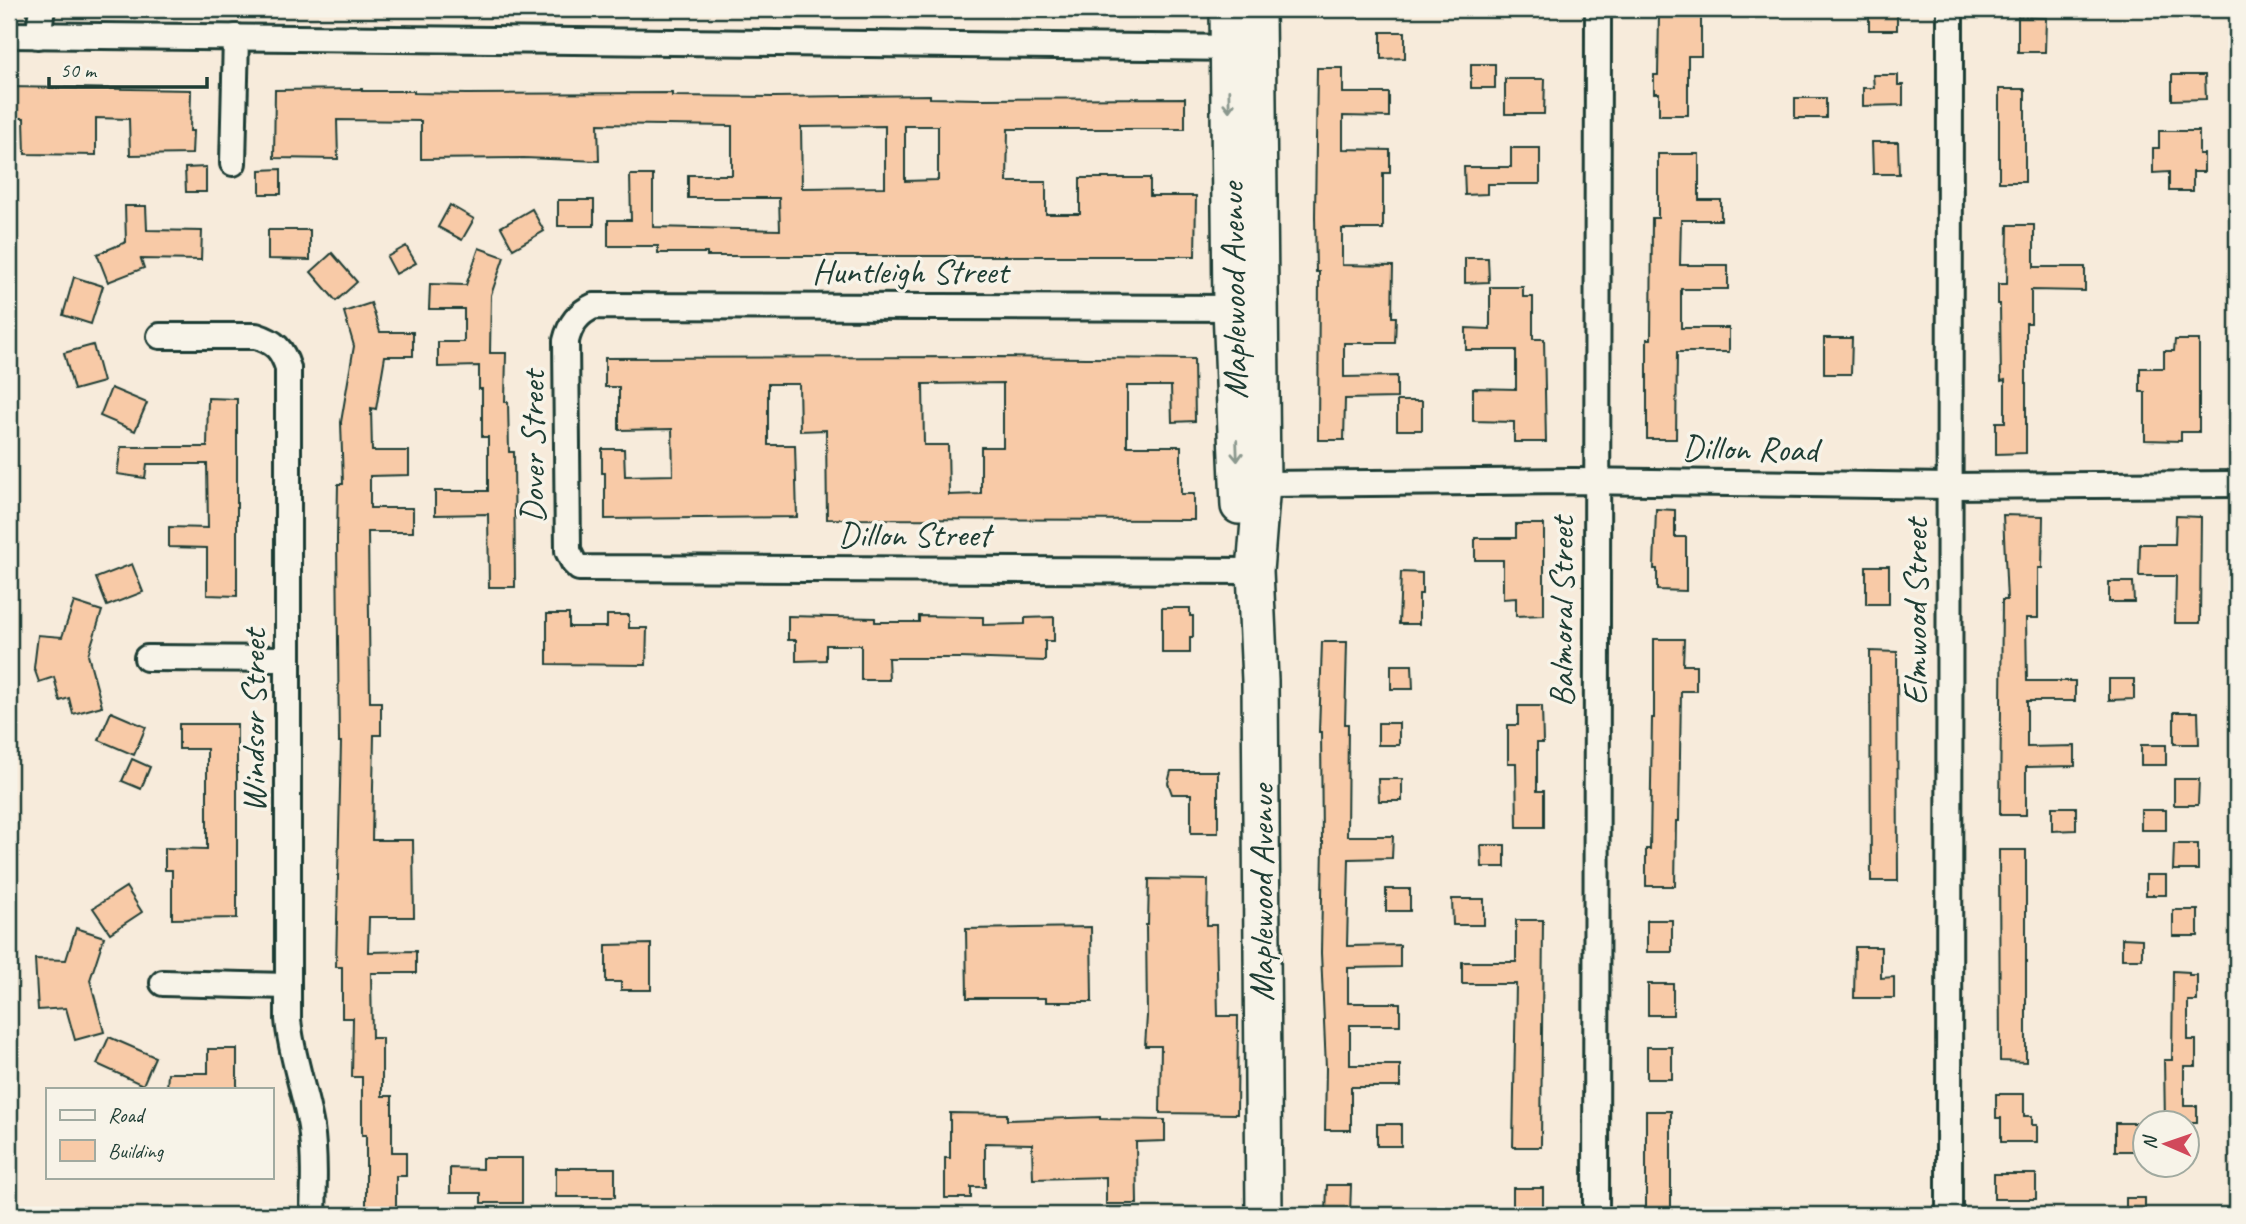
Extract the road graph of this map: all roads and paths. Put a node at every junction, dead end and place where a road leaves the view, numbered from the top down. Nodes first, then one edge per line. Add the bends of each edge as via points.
1 (42, 9) edge
2 (1228, 9) edge
3 (1257, 9) edge
4 (1598, 9) edge
5 (1950, 9) edge
6 (9, 35) edge
7 (38, 36) junction
8 (236, 37) junction
9 (1243, 48) junction
10 (233, 163) dead end
11 (1246, 308) junction
12 (569, 328) joint
13 (160, 336) dead end
14 (1596, 482) junction
15 (1262, 484) junction
16 (2237, 484) edge
17 (1950, 486) junction
18 (574, 563) joint
19 (1255, 571) junction
20 (147, 657) dead end
21 (288, 659) junction
22 (163, 983) dead end
23 (288, 986) junction
24 (313, 1215) edge
25 (1264, 1215) edge
26 (1595, 1215) edge
27 (1949, 1215) edge

1 - 7 street
2 - 9 street, Maplewood Avenue
3 - 9 street, Maplewood Avenue
4 - 14 street, Balmoral Street
5 - 17 street, Elmwood Street
6 - 7 street
7 - 8 street
8 - 9 street
8 - 10 street
9 - 11 street, Maplewood Avenue
11 - 12 street, Huntleigh Street via 605,305 582,312
11 - 15 street, Maplewood Avenue
11 -> 19 street, Maplewood Avenue via 1240,515
12 - 18 street, Dover Street via 568,551
13 - 21 street, Windsor Street via 256,336 283,353 288,368
14 - 15 street, Dillon Road
14 - 17 street, Dillon Road
14 - 26 street, Balmoral Street
15 - 19 street, Maplewood Avenue
16 - 17 street, Dillon Road
17 - 27 street, Elmwood Street
18 - 19 street, Dillon Street via 579,568
19 - 25 street, Maplewood Avenue
20 - 21 street
21 - 23 street, Windsor Street
22 - 23 street
23 - 24 street, Windsor Street via 290,1036 314,1151

